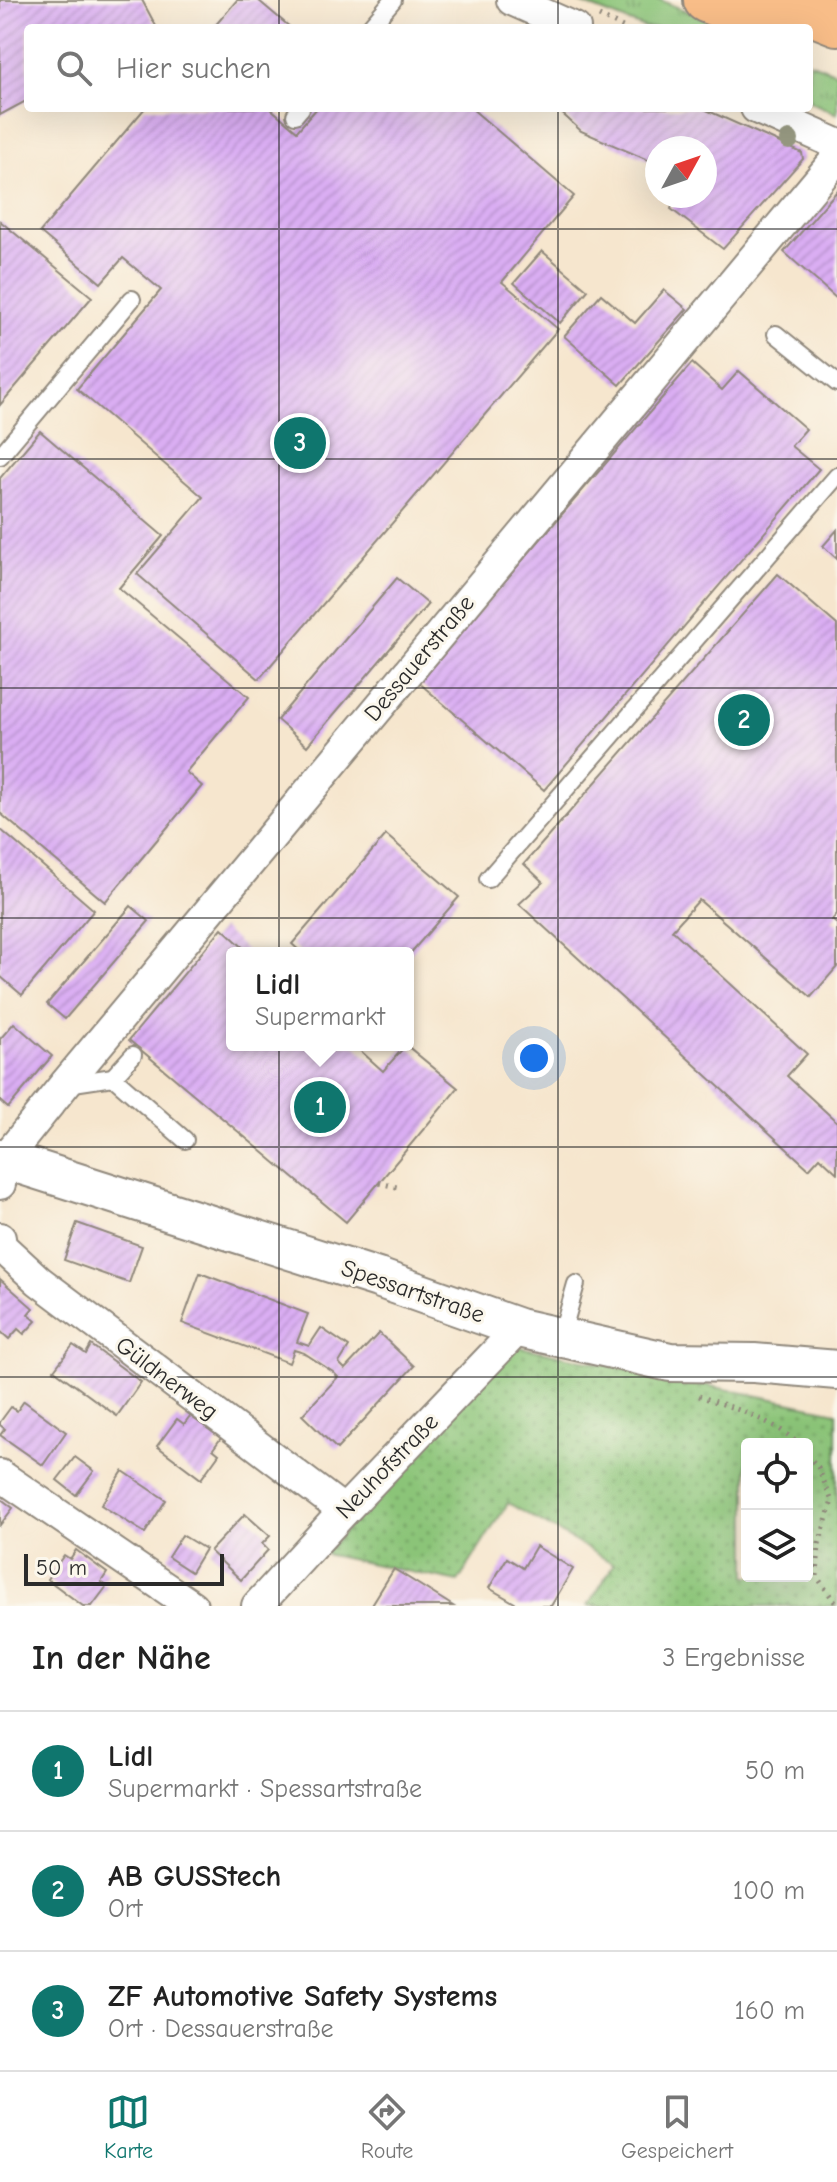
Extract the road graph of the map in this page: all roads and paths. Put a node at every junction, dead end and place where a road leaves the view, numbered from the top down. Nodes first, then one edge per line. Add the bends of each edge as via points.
1 (393, 0) edge
2 (512, 0) edge
3 (706, 0) edge
4 (779, 0) edge
5 (837, 23) edge
6 (372, 24) edge
7 (566, 24) edge
8 (765, 24) edge
9 (813, 44) edge
10 (837, 53) edge
11 (765, 112) edge
12 (837, 144) edge
13 (837, 158) edge
14 (132, 299) dead end
15 (776, 334) dead end
16 (837, 383) edge
17 (0, 456) edge
18 (837, 476) edge
19 (488, 879) dead end
20 (133, 1055) dead end
21 (113, 1077) junction
22 (65, 1084) junction
23 (185, 1140) dead end
24 (1, 1168) edge
25 (379, 1183) dead end
26 (401, 1188) dead end
27 (0, 1238) edge
28 (576, 1284) dead end
29 (519, 1328) junction
30 (561, 1337) junction
31 (670, 1362) junction
32 (837, 1370) edge
33 (792, 1438) edge
34 (813, 1462) edge
35 (0, 1475) edge
36 (344, 1511) junction
37 (837, 1605) edge
38 (192, 1606) edge
39 (257, 1606) edge

1 - 6 lane
2 - 7 street
3 - 8 highway
4 - 5 highway
9 - 10 highway
11 - 12 street
13 - 22 street, Dessauerstraße
14 - 17 lane
15 - 16 lane
18 - 19 lane
20 - 21 lane
21 - 22 lane
21 - 23 lane
22 - 24 street, Dessauerstraße
24 - 29 street, Spessartstraße via 378,1278
25 - 26 path
27 - 36 street, Güldnerweg via 1,1246 39,1281
28 - 30 lane
29 - 30 street, Spessartstraße
29 - 36 street, Neuhofstraße
30 - 31 street, Spessartstraße
31 - 32 street, Spessartstraße
31 - 33 path via 698,1395
34 - 37 path via 832,1501 819,1544 817,1577
35 - 38 street
36 - 39 street, Neuhofstraße

